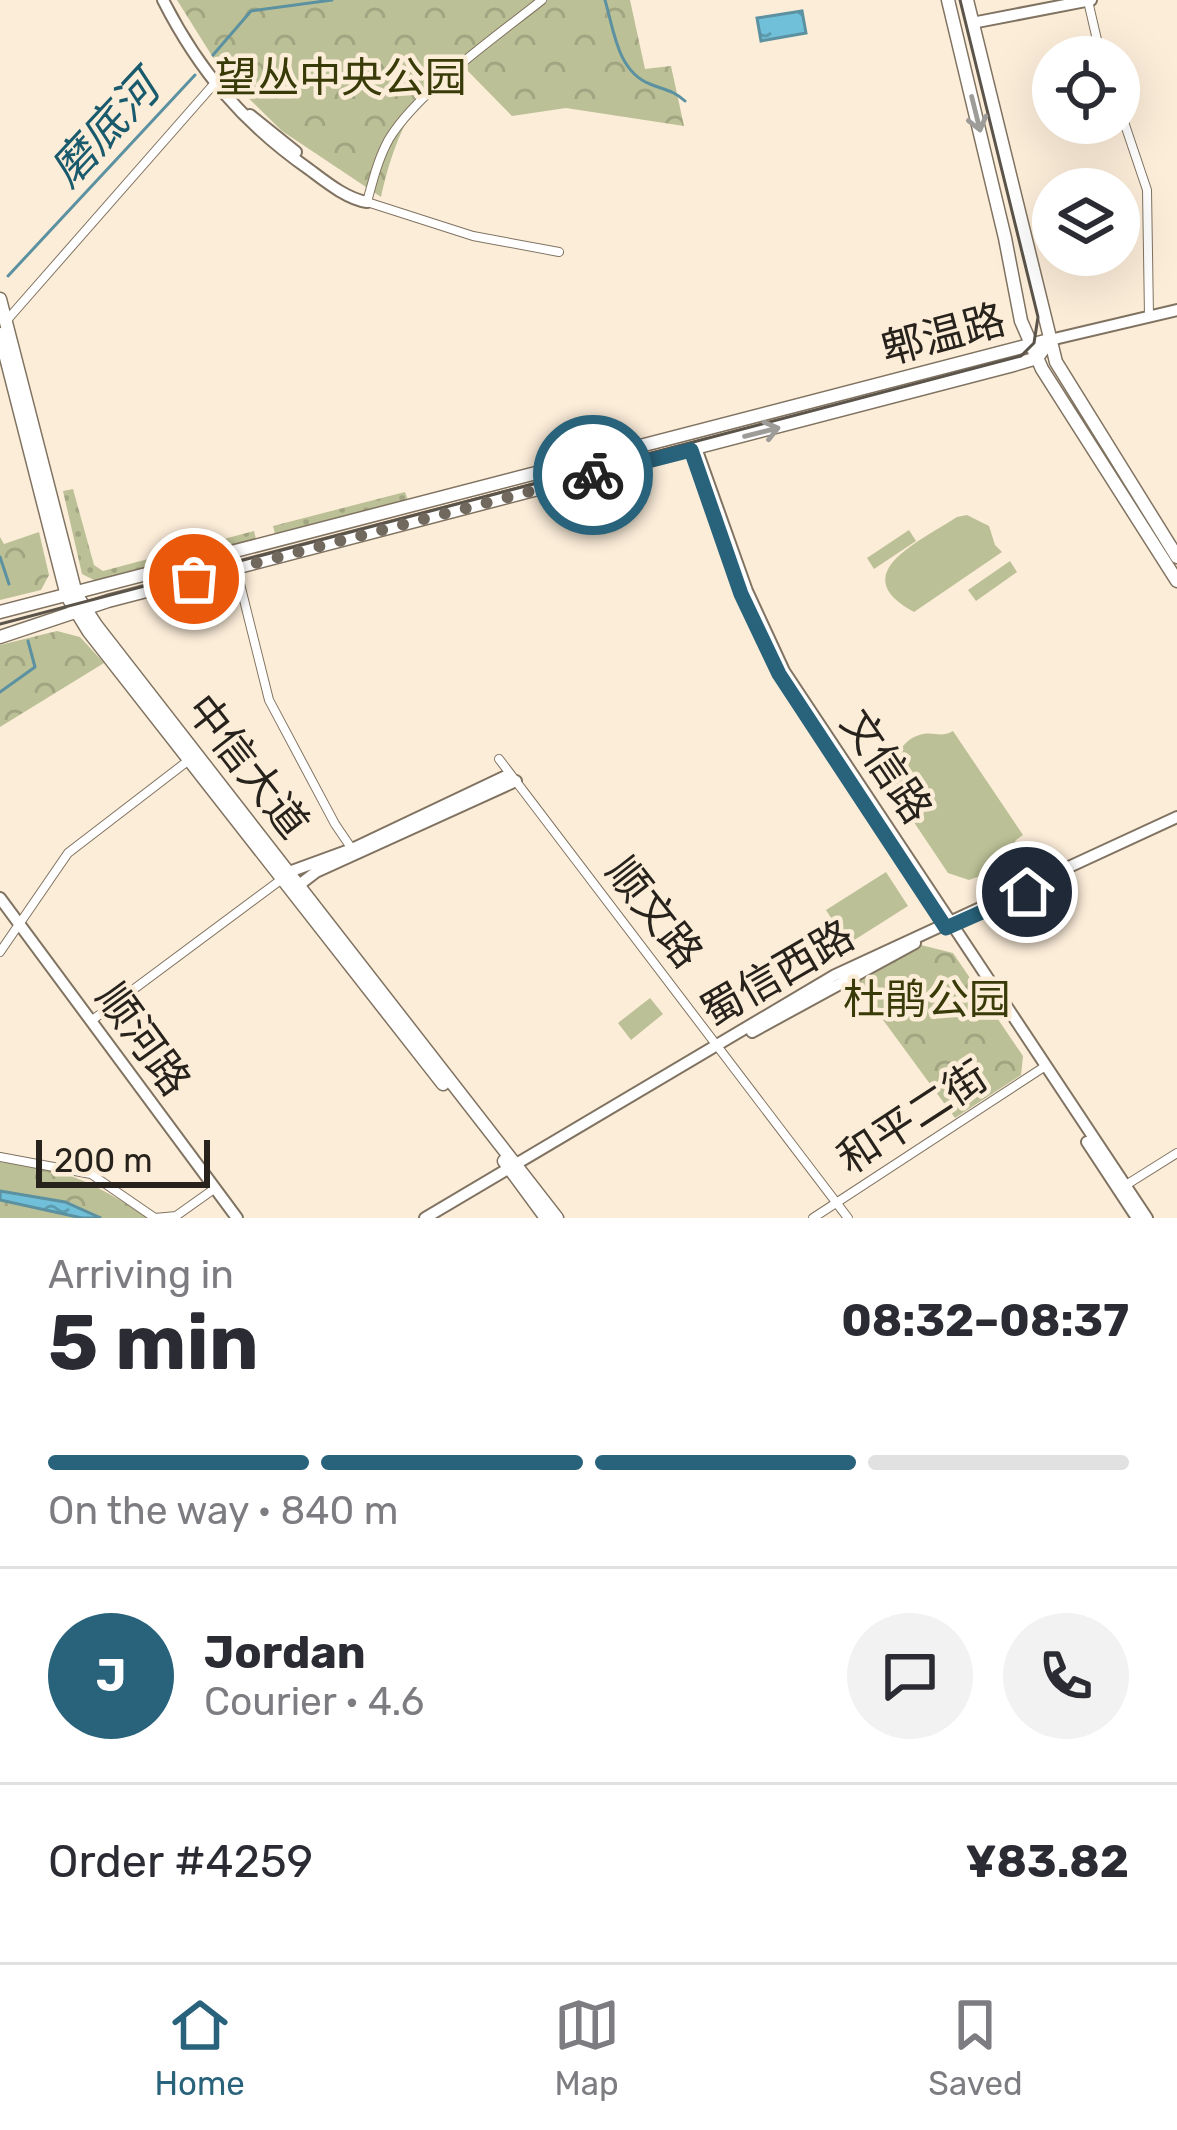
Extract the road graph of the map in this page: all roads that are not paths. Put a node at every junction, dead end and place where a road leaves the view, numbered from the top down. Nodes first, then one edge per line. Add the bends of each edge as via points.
1 (167, 0) edge
2 (542, 0) edge
3 (948, 0) edge
4 (967, 0) edge
5 (1090, 0) edge
6 (973, 23) junction
7 (1097, 36) edge
8 (214, 84) junction
9 (1131, 144) edge
10 (367, 202) junction
11 (559, 252) dead end
12 (0, 299) edge
13 (1177, 310) edge
14 (1149, 316) junction
15 (3, 328) edge
16 (1051, 340) junction
17 (1034, 351) junction
18 (694, 449) junction
19 (1172, 540) edge
20 (1177, 557) edge
21 (236, 568) junction
22 (1177, 580) edge
23 (71, 595) junction
24 (81, 611) junction
25 (0, 612) edge
26 (0, 637) edge
27 (499, 759) dead end
28 (189, 760) junction
29 (512, 778) junction
30 (1177, 821) edge
31 (352, 849) junction
32 (286, 876) junction
33 (299, 885) junction
34 (0, 898) edge
35 (947, 924) junction
36 (19, 927) junction
37 (0, 952) edge
38 (90, 1021) junction
39 (721, 1047) junction
40 (1041, 1068) junction
41 (1177, 1153) edge
42 (0, 1156) edge
43 (515, 1169) junction
44 (1126, 1185) junction
45 (214, 1190) junction
46 (837, 1203) junction
47 (237, 1218) edge
48 (425, 1218) edge
49 (440, 1218) edge
50 (546, 1218) edge
51 (557, 1218) edge
52 (813, 1218) edge
53 (848, 1218) edge
54 (1138, 1218) edge
55 (1148, 1218) edge

1 - 8 street
1 - 10 street via 250,115
2 - 10 street via 405,116 379,159
3 -> 17 main road
4 - 6 main road
5 - 6 street
5 - 7 street
6 - 16 main road
8 - 10 street via 278,148
8 - 15 street
9 - 14 street via 1147,190
10 - 11 street via 473,236
12 - 15 main road, 中信大道
13 - 14 street
14 - 16 street
15 - 23 main road, 中信大道
16 - 17 main road, 郫温路
16 - 19 main road via 1055,362
18 -> 17 main road, 郫温路
17 - 22 main road
17 - 23 main road, 郫温路
18 - 21 main road, 郫温路
18 - 35 street via 741,594 779,674
19 - 20 main road
21 - 24 main road, 郫温路
21 - 31 street via 269,700
23 - 24 main road, 中信大道
23 - 25 main road, 郫温路
24 - 26 main road, 郫温路
24 - 28 main road, 中信大道
24 - 32 main road, 中信大道
27 - 29 street, 顺文路
28 - 32 main road, 中信大道
28 - 36 street via 68,853
29 - 31 street
29 - 33 street
29 - 39 street, 顺文路
30 - 35 street, 蜀信西路
31 - 32 street
32 - 33 main road, 中信大道
32 - 38 street
32 - 43 main road, 中信大道
33 - 43 main road, 中信大道
34 - 36 street, 顺河路
35 - 39 street, 蜀信西路 via 835,975
35 - 40 street
36 - 37 street
36 - 38 street, 顺河路
38 - 45 street, 顺河路
39 - 43 street, 蜀信西路
39 - 46 street, 顺文路
40 - 44 street
40 - 46 street, 和平二街
40 - 54 street
41 - 44 street
42 - 45 street via 91,1174 155,1218 176,1216
43 - 48 street, 蜀信西路
43 - 49 street, 蜀信西路
43 - 50 main road, 中信大道
43 - 51 main road, 中信大道
44 - 55 street
45 - 47 street, 顺河路
46 - 52 street, 和平二街
46 - 53 street, 顺文路

